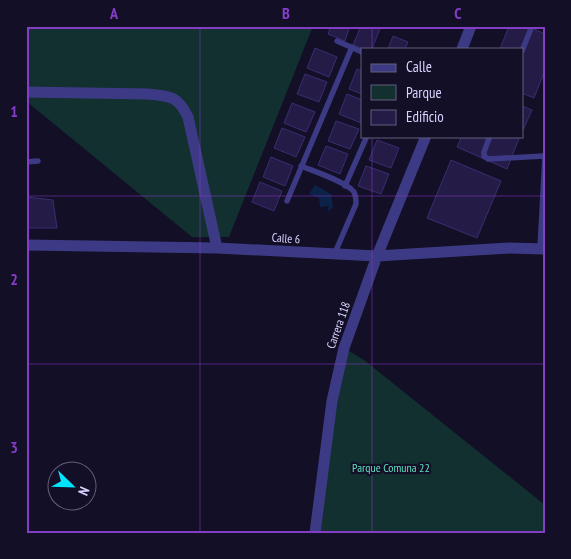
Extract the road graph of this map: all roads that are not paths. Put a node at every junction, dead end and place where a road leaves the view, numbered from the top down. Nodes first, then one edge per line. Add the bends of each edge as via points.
1 (471, 26) edge
2 (532, 26) edge
3 (337, 41) dead end
4 (352, 47) junction
5 (462, 48) edge
6 (523, 48) edge
7 (361, 52) edge
8 (26, 92) edge
9 (366, 138) edge
10 (425, 138) edge
11 (489, 138) edge
12 (544, 156) edge
13 (38, 161) dead end
14 (26, 162) edge
15 (301, 166) junction
16 (345, 186) junction
17 (287, 201) dead end
18 (544, 208) edge
19 (26, 245) edge
20 (218, 248) junction
21 (543, 249) edge
22 (334, 255) junction
23 (377, 256) junction
24 (315, 533) edge

1 - 5 street
2 - 6 lane
3 - 4 lane
4 - 7 lane
4 - 15 lane
8 - 20 street via 148,94 179,101 188,117
9 - 16 lane
10 - 23 street, Carrera 118
11 - 12 lane via 484,152 488,159
12 - 18 lane
13 - 14 lane
15 - 16 lane
15 - 17 lane
16 - 22 lane via 353,191 356,204
18 - 21 lane
19 - 20 street, Calle 6
20 - 22 street, Calle 6
21 - 23 street, Calle 6
22 - 23 street, Calle 6
23 - 24 street, Carrera 118 via 342,356 332,401

